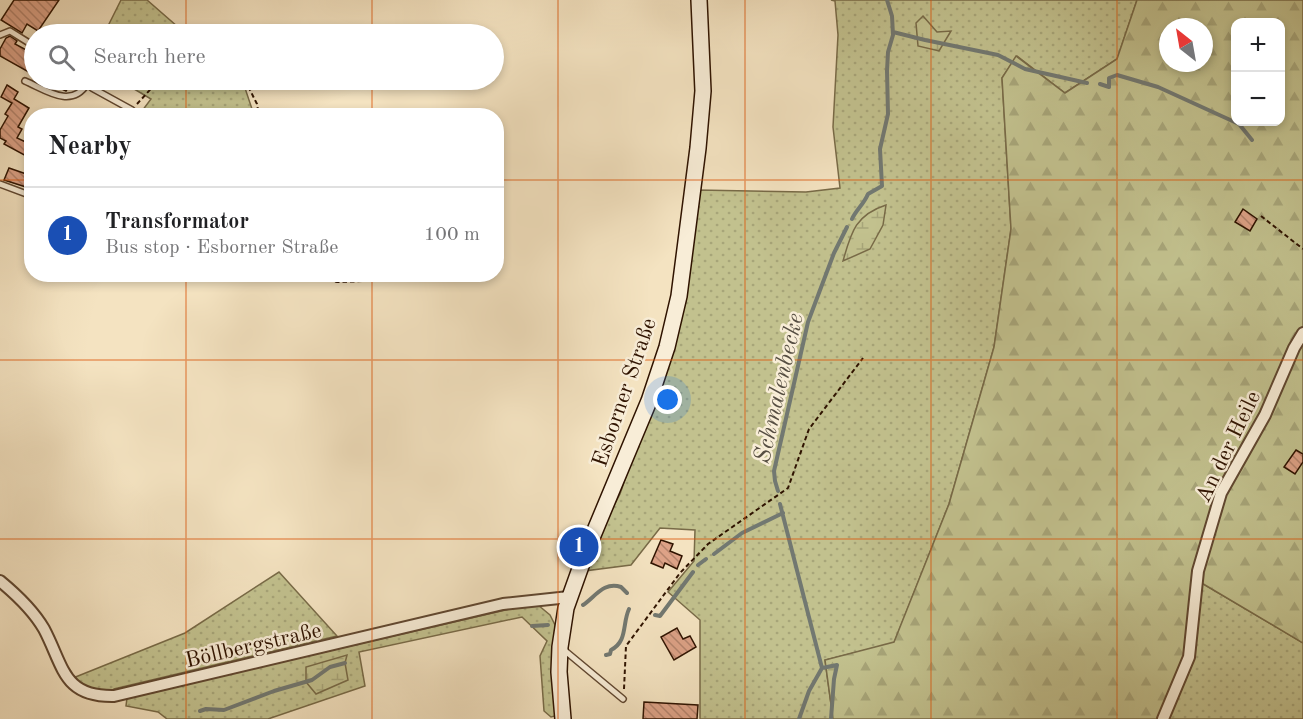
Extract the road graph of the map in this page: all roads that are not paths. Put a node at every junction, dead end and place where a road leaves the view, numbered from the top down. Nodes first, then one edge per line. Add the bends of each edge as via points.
1 (699, 0) edge
2 (0, 35) edge
3 (24, 40) edge
4 (46, 90) edge
5 (80, 90) edge
6 (97, 90) edge
7 (124, 108) edge
8 (0, 184) edge
9 (24, 193) edge
10 (1303, 333) edge
11 (0, 581) edge
12 (569, 597) junction
13 (560, 647) junction
14 (623, 699) road end
15 (563, 719) edge
16 (1163, 719) edge

1 - 12 main road, Esborner Straße via 703,91 679,296 649,401
2 - 3 lane via 10,31
4 - 5 lane via 62,97
6 - 7 lane
8 - 9 lane
10 - 16 street, An der Heile via 1265,415 1221,493 1198,571 1190,657
11 - 12 street, Böllbergstraße via 31,609 72,683 81,692 103,696 503,604
12 - 13 main road, Esborner Straße
13 - 14 lane
13 - 15 main road, Esborner Straße

